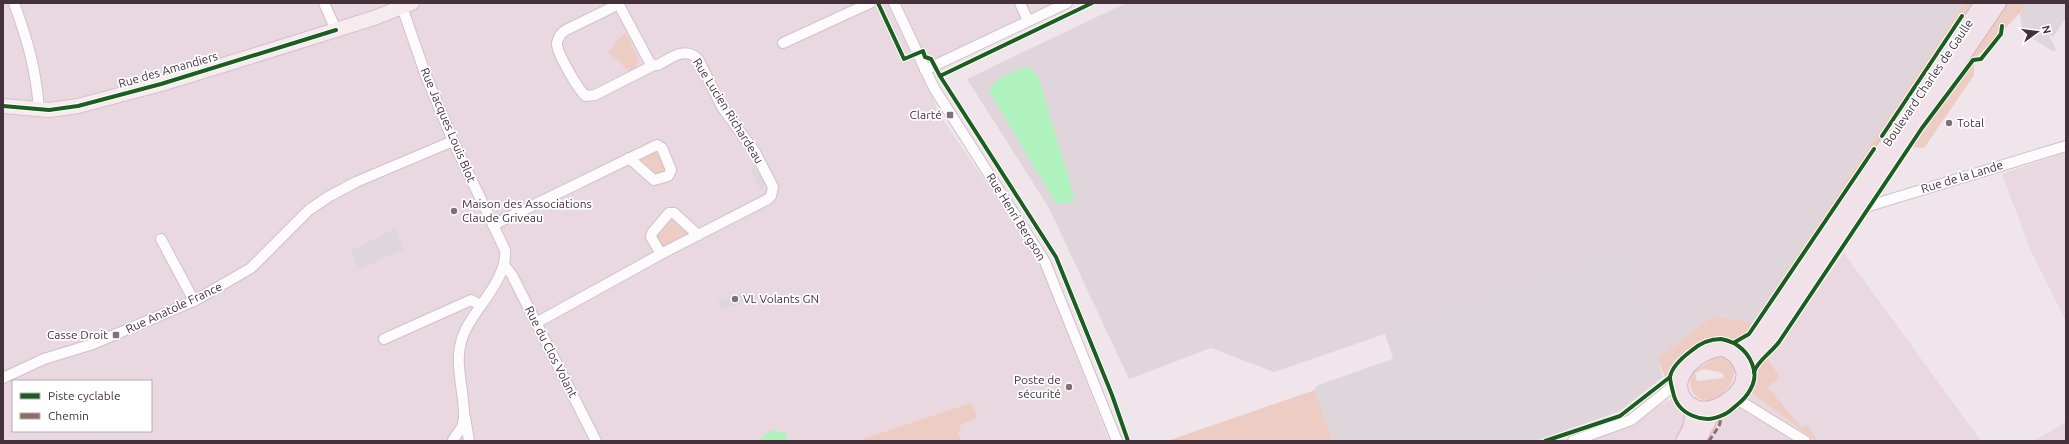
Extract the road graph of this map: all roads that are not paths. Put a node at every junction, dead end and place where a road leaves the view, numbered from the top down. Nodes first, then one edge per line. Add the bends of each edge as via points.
1 (14, 3) edge
2 (324, 3) edge
3 (618, 3) edge
4 (870, 3) edge
5 (894, 3) edge
6 (1020, 3) edge
7 (1067, 3) edge
8 (1983, 3) edge
9 (1998, 3) edge
10 (407, 5) edge
11 (1028, 21) junction
12 (336, 30) junction
13 (783, 43) dead end
14 (654, 65) junction
15 (925, 70) junction
16 (3, 106) edge
17 (39, 110) junction
18 (453, 141) junction
19 (2066, 146) edge
20 (629, 158) dead end
21 (1859, 209) junction
22 (493, 225) junction
23 (698, 235) junction
24 (161, 239) dead end
25 (661, 254) junction
26 (504, 265) junction
27 (194, 301) junction
28 (481, 305) junction
29 (536, 323) junction
30 (384, 339) dead end
31 (1731, 352) junction
32 (1743, 368) junction
33 (1680, 376) junction
34 (3, 378) edge
35 (1732, 396) junction
36 (1659, 398) junction
37 (1687, 401) junction
38 (1715, 408) junction
39 (464, 413) junction
40 (453, 440) edge
41 (468, 441) edge
42 (596, 441) edge
43 (1117, 441) edge
44 (1573, 441) edge
45 (1684, 441) edge
46 (1697, 441) edge
47 (1805, 441) edge

1 - 17 street via 29,44 36,76
2 - 12 street
3 - 14 street via 650,63
3 - 14 street via 559,36 558,48 579,89 586,96 594,95
4 - 13 street
5 - 15 street, Rue Henri Bergson
6 - 11 street
7 - 11 street
8 - 31 main road, Boulevard Charles de Gaulle via 1760,332 1751,343
9 - 21 main road, Boulevard Charles de Gaulle
10 - 12 street, Rue des Amandiers
10 - 18 street, Rue Jacques Louis Blot via 426,76
11 - 15 street
12 - 17 street, Rue des Amandiers via 161,84 70,107
14 - 23 street, Rue Lucien Richardeau via 680,54 692,54 698,59 722,107 755,152 773,188 768,199
15 - 43 street, Rue Henri Bergson via 950,115 1043,258
16 - 17 street, Rue des Amandiers
18 - 22 street, Rue Jacques Louis Blot
18 - 27 street, Rue Anatole France via 356,182 328,198 309,210 251,268
19 - 21 street, Rue de la Lande
20 - 22 street
21 - 32 main road, Boulevard Charles de Gaulle via 1765,345
22 - 26 street, Rue Jacques Louis Blot via 505,250
23 - 25 street, Rue Lucien Richardeau
23 - 25 street via 674,213 669,213 651,237
24 - 27 street
25 - 29 street, Rue Lucien Richardeau
26 - 28 street
26 - 29 street, Rue du Clos Volant via 512,275
27 - 34 street, Rue Anatole France via 93,344 44,359
28 - 30 street via 471,300
28 - 39 street via 465,331 457,359
29 - 42 street, Rue du Clos Volant
31 - 32 main road
31 - 33 main road via 1723,348 1707,351 1687,366
32 - 35 main road via 1743,383
33 - 36 street
33 - 37 main road via 1679,386
35 - 38 main road
35 - 47 street
36 - 37 street via 1670,394
36 - 44 street via 1623,424
37 - 38 main road via 1704,410
37 - 45 main road via 1693,416 1691,430
38 - 46 main road
39 - 40 street via 462,427
39 - 41 street
40 - 41 street via 460,438

